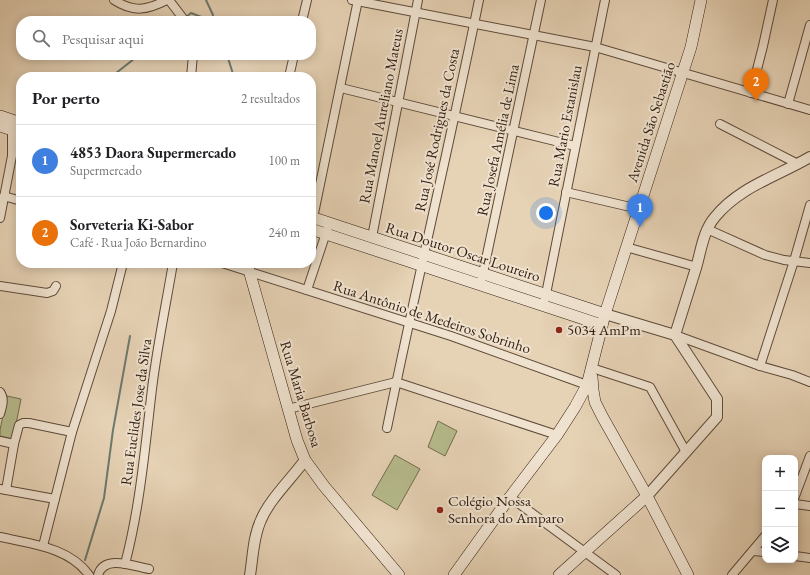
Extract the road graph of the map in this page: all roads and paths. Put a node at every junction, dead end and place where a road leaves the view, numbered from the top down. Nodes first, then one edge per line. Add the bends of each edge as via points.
1 (114, 0) edge
2 (168, 0) edge
3 (307, 0) edge
4 (356, 0) edge
5 (418, 0) edge
6 (479, 0) edge
7 (541, 0) edge
8 (605, 0) edge
9 (701, 0) edge
10 (773, 0) edge
11 (416, 12) junction
12 (181, 16) edge
13 (303, 16) edge
14 (474, 24) junction
15 (810, 29) edge
16 (534, 36) junction
17 (595, 47) junction
18 (193, 60) edge
19 (293, 60) edge
20 (191, 72) edge
21 (290, 72) edge
22 (682, 73) junction
23 (340, 88) junction
24 (750, 93) junction
25 (398, 102) junction
26 (788, 104) junction
27 (810, 110) edge
28 (0, 116) edge
29 (455, 116) junction
30 (720, 124) dead end
31 (0, 126) edge
32 (16, 127) edge
33 (16, 128) edge
34 (514, 131) junction
35 (16, 137) edge
36 (575, 146) junction
37 (810, 157) edge
38 (798, 164) junction
39 (566, 192) junction
40 (4, 196) junction
41 (16, 200) edge
42 (316, 201) edge
43 (810, 205) edge
44 (638, 209) junction
45 (0, 218) edge
46 (316, 222) edge
47 (316, 229) edge
48 (327, 229) junction
49 (707, 229) junction
50 (372, 237) junction
51 (626, 247) junction
52 (422, 260) junction
53 (794, 261) junction
54 (316, 263) edge
55 (810, 263) edge
56 (697, 266) junction
57 (122, 268) edge
58 (172, 268) edge
59 (249, 268) edge
60 (252, 268) edge
61 (314, 268) edge
62 (481, 279) junction
63 (0, 286) edge
64 (56, 286) dead end
65 (307, 290) junction
66 (544, 300) junction
67 (603, 320) junction
68 (409, 323) junction
69 (675, 335) junction
70 (760, 366) junction
71 (592, 368) junction
72 (396, 382) junction
73 (810, 382) edge
74 (587, 385) junction
75 (0, 392) edge
76 (288, 409) junction
77 (0, 414) edge
78 (387, 428) dead end
79 (72, 432) junction
80 (557, 435) junction
81 (0, 441) edge
82 (14, 444) junction
83 (686, 452) junction
84 (810, 456) edge
85 (305, 460) junction
86 (3, 489) edge
87 (797, 491) edge
88 (647, 496) junction
89 (510, 497) junction
90 (56, 499) junction
91 (798, 504) edge
92 (810, 506) edge
93 (0, 538) edge
94 (762, 540) edge
95 (43, 546) junction
96 (584, 551) junction
97 (753, 551) junction
98 (762, 552) edge
99 (798, 556) edge
100 (810, 558) edge
101 (125, 564) junction
102 (149, 569) dead end
103 (89, 575) edge
104 (98, 575) edge
105 (250, 575) edge
106 (399, 575) edge
107 (454, 575) edge
108 (559, 575) edge
109 (616, 575) edge
110 (688, 575) edge
111 (732, 575) edge

1 - 2 street via 140,9
2 - 12 street
3 - 13 street
4 - 11 street
4 - 23 street
5 - 11 street, Rua Manoel Aureliano Mateus
6 - 14 street, Rua José Rodrigues da Costa
7 - 16 street, Rua Josefa Amélia de Lima
8 - 17 street, Rua Mario Estanislau
9 - 22 main road, Avenida São Sebastião via 691,47
10 - 24 street
11 - 14 street
11 - 25 street, Rua Manoel Aureliano Mateus
14 - 16 street
14 - 29 street, Rua José Rodrigues da Costa
15 - 26 street
16 - 17 street
16 - 34 street, Rua Josefa Amélia de Lima
17 - 22 street
17 - 36 street, Rua Mario Estanislau
18 - 20 street
19 - 21 street
22 - 24 street
22 - 44 main road, Avenida São Sebastião
23 - 25 street
23 - 42 street
24 - 26 street
25 - 29 street
25 - 50 street, Rua Manoel Aureliano Mateus
26 - 27 street
28 - 32 main road
29 - 34 street
29 - 52 street, Rua José Rodrigues da Costa
30 - 38 street
31 - 33 main road
34 - 36 street
34 - 62 street, Rua Josefa Amélia de Lima
35 - 40 street
36 - 39 street, Rua Mario Estanislau
37 - 38 street
38 - 49 street via 742,193 714,217
39 - 44 street
39 - 66 street, Rua Mario Estanislau
40 - 41 street
40 - 45 street
43 - 53 street
44 - 51 main road, Avenida São Sebastião
46 - 48 main road, Rua Doutor Oscar Loureiro
47 - 48 main road, Rua Doutor Oscar Loureiro
48 - 50 main road, Rua Doutor Oscar Loureiro
48 - 52 main road, Rua Doutor Oscar Loureiro
48 - 54 street
49 - 53 street via 765,255
49 - 56 street
50 - 52 main road, Rua Doutor Oscar Loureiro
51 - 56 street
51 - 67 main road, Avenida São Sebastião
52 - 62 main road, Rua Doutor Oscar Loureiro
52 - 68 street, Rua José Rodrigues da Costa
53 - 55 street
53 - 70 street
56 - 69 street
57 - 79 street via 111,311
58 - 101 street, Rua Euclides Jose da Silva via 152,386 137,510
59 - 76 main road, Rua Maria Barbosa
60 - 65 street, Rua Antônio de Medeiros Sobrinho
61 - 65 street
62 - 66 main road, Rua Doutor Oscar Loureiro
63 - 64 street via 47,293 53,291
65 - 68 street, Rua Antônio de Medeiros Sobrinho
66 - 67 main road, Rua Doutor Oscar Loureiro
67 - 69 street
67 - 71 main road, Avenida São Sebastião
68 - 72 street, Rua José Rodrigues da Costa
68 - 74 street, Rua Antônio de Medeiros Sobrinho
69 - 70 street
69 - 83 street via 717,399 717,417
70 - 73 street
71 - 74 main road
71 - 83 street via 650,387
71 - 88 main road via 595,402
72 - 76 street
72 - 78 street, Rua José Rodrigues da Costa
72 - 80 street
74 - 80 main road
75 - 77 street via 3,401
76 - 85 main road, Rua Maria Barbosa
79 - 82 street via 29,422 23,423 17,429
79 - 90 street
80 - 89 main road
81 - 82 street
82 - 86 street
83 - 88 street
84 - 87 street
85 - 105 street via 261,519
85 - 106 main road, Rua Maria Barbosa
86 - 90 street
88 - 96 main road
88 - 110 main road
89 - 96 street
89 - 107 main road
90 - 95 street
91 - 92 street
93 - 95 street
94 - 97 street
95 - 103 street via 72,559
96 - 108 main road
96 - 109 street
97 - 98 street
97 - 111 street
99 - 100 street
101 - 102 street
101 - 104 street via 109,563 100,569

